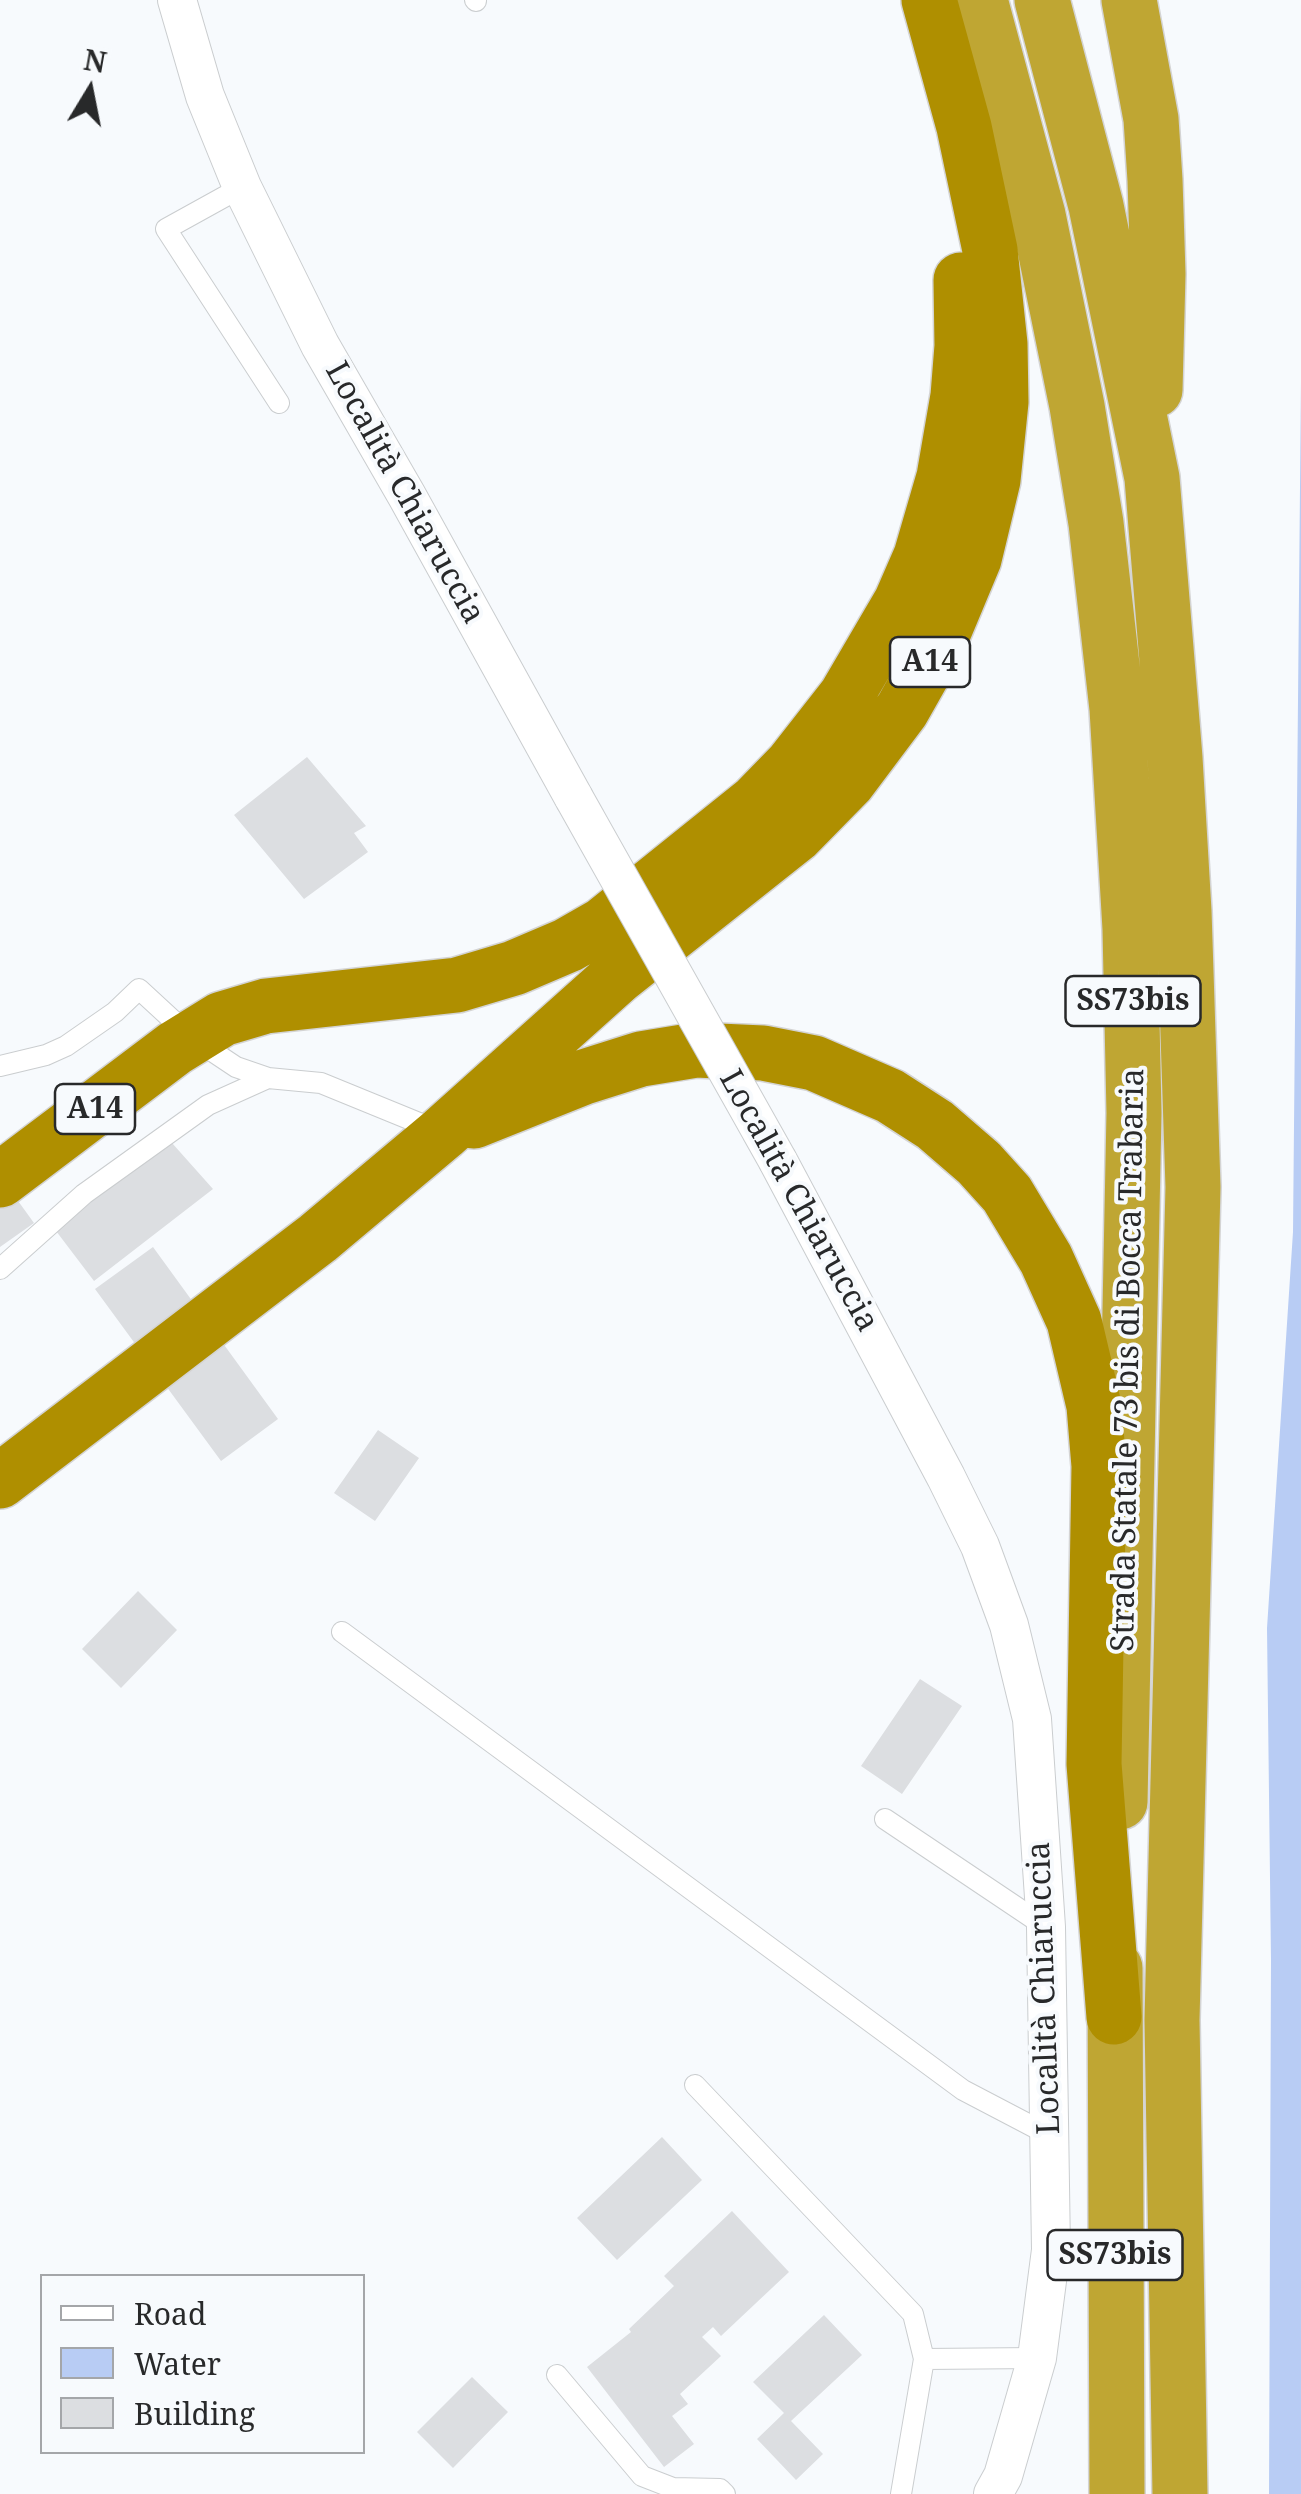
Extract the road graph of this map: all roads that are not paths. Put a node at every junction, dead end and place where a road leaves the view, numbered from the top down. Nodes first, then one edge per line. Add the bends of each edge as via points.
1 (177, 0) edge
2 (904, 0) edge
3 (929, 0) edge
4 (980, 0) edge
5 (1042, 0) edge
6 (1130, 0) edge
7 (242, 187) junction
8 (279, 404) dead end
9 (1152, 478) junction
10 (190, 1037) junction
11 (1, 1067) edge
12 (268, 1078) junction
13 (443, 1133) junction
14 (0, 1180) edge
15 (0, 1269) edge
16 (0, 1482) edge
17 (342, 1632) dead end
18 (885, 1819) dead end
19 (1046, 1927) junction
20 (1114, 2017) junction
21 (695, 2085) dead end
22 (1050, 2136) junction
23 (1037, 2358) junction
24 (924, 2359) junction
25 (557, 2375) dead end
26 (724, 2494) edge
27 (901, 2494) edge
28 (993, 2494) edge
29 (1117, 2494) edge
30 (1180, 2494) edge

1 - 7 street, Località Chiaruccia via 205,96
2 - 10 highway, A14 via 955,207 961,372 944,477 921,556 846,696 756,802 587,935 479,981 266,1006
3 - 13 highway, A14 via 982,206 1000,344 993,480 966,581 918,684 822,810 570,1017
4 - 20 highway, Strada Statale 73 bis di Bocca Trabaria / SS73bis via 1038,215 1077,406 1105,587 1122,767 1134,1132
5 - 9 highway, Strada Statale 73 bis di Bocca Trabaria / SS73bis via 1096,206
6 - 9 highway via 1155,180
7 - 8 lane via 166,230
7 - 19 street, Località Chiaruccia, bridge via 320,345 778,1161 946,1476 993,1580 1032,1719
9 - 30 highway, Strada Statale 73 bis di Bocca Trabaria / SS73bis via 1176,758 1192,1123 1172,2020
10 - 11 lane via 139,989 66,1046
10 - 12 lane via 236,1068
10 - 14 highway, A14
12 - 13 lane via 321,1083
12 - 15 lane via 208,1105 84,1194
13 - 16 highway, A14
13 - 20 highway via 642,1059 743,1050 814,1063 890,1096 935,1125 1008,1194 1074,1321 1094,1406 1094,1764
17 - 22 lane via 963,2090
18 - 19 lane
19 - 22 street, Località Chiaruccia
20 - 29 highway, Strada Statale 73 bis di Bocca Trabaria / SS73bis
21 - 24 lane via 913,2314
22 - 23 street, Località Chiaruccia via 1051,2250
23 - 24 lane
23 - 28 street, Località Chiaruccia
24 - 27 lane
25 - 26 lane via 642,2476 673,2488

